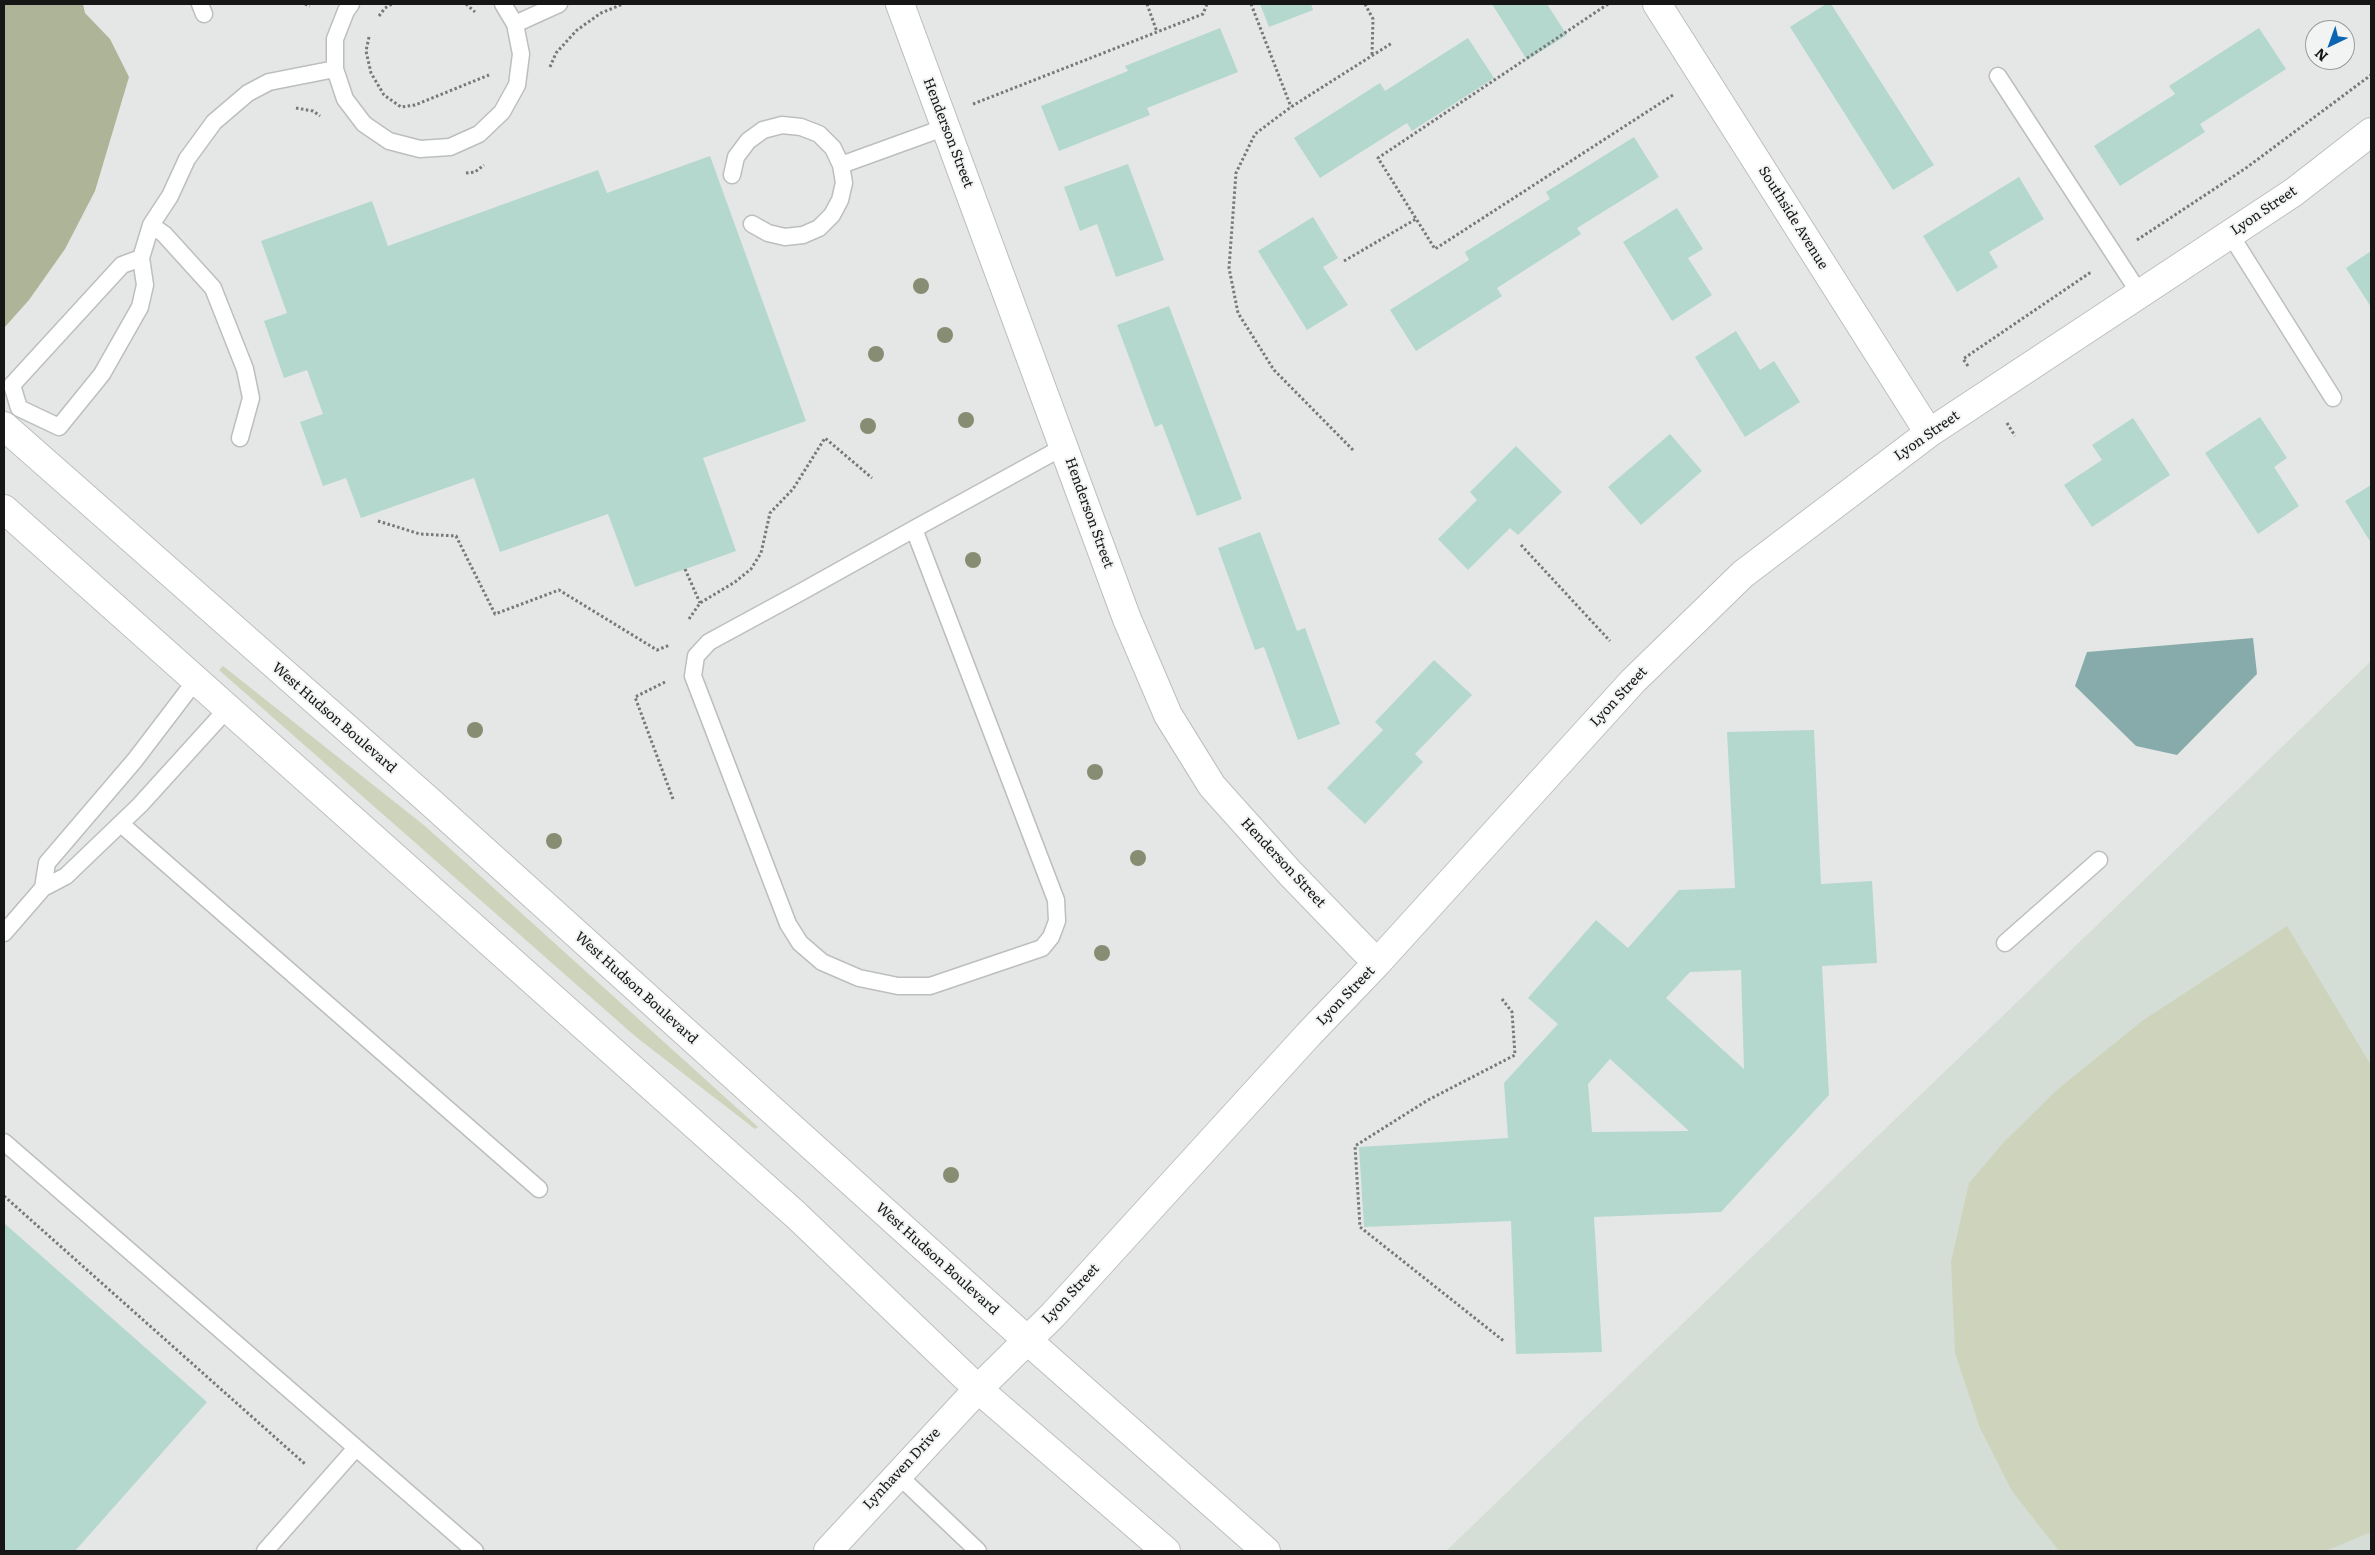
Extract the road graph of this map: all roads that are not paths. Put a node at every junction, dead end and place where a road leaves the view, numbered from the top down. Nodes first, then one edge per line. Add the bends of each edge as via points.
1 (351, 4) edge
2 (503, 4) edge
3 (559, 4) edge
4 (900, 4) edge
5 (1657, 4) edge
6 (515, 24) junction
7 (335, 69) junction
8 (1998, 76) dead end
9 (946, 127) junction
10 (2371, 132) edge
11 (841, 165) junction
12 (732, 175) dead end
13 (752, 224) dead end
14 (151, 225) junction
15 (2230, 234) junction
16 (141, 258) junction
17 (2140, 294) junction
18 (2333, 398) dead end
19 (9, 420) edge
20 (1929, 433) junction
21 (240, 438) dead end
22 (1065, 446) junction
23 (4, 509) edge
24 (914, 529) junction
25 (196, 680) junction
26 (228, 708) junction
27 (121, 824) junction
28 (2099, 860) dead end
29 (43, 888) junction
30 (4, 932) edge
31 (2005, 943) dead end
32 (1377, 963) junction
33 (4, 1142) edge
34 (539, 1189) dead end
35 (1027, 1340) junction
36 (978, 1389) junction
37 (356, 1448) junction
38 (897, 1474) junction
39 (265, 1551) edge
40 (474, 1551) edge
41 (828, 1551) edge
42 (978, 1551) edge
43 (1166, 1551) edge
44 (1266, 1551) edge

1 - 7 lane via 335,39
2 - 6 lane
3 - 6 lane
4 - 9 street, Henderson Street
5 - 20 street, Southside Avenue
6 - 7 lane via 521,54 516,85 502,112 479,134 450,147 420,149 390,141 364,124 344,99
7 - 14 lane via 269,82 229,108 202,137
8 - 17 lane
9 - 11 lane
9 - 22 street, Henderson Street
10 - 15 street, Lyon Street via 2294,192
11 - 12 lane via 833,148 819,134 801,127 782,125 764,130 748,141 736,157
11 - 13 lane via 844,183 840,200 832,215 819,228 803,235 785,237 768,233
14 - 16 lane
14 - 21 lane via 164,234 212,288 245,369 251,398
15 - 17 street, Lyon Street
15 - 18 lane
16 - 19 lane via 122,265 12,385
16 - 19 lane via 145,284 140,307 85,398 59,427
17 - 20 street, Lyon Street
19 - 35 street, West Hudson Boulevard
20 - 32 street, Lyon Street via 1743,574 1681,632
22 - 24 lane
22 - 32 street, Henderson Street via 1128,619 1168,714 1212,786
23 - 25 street
24 - 24 lane via 709,642 696,656 694,676 788,924 822,962 859,978 898,986 930,986 1042,948 1051,937 1057,920 1056,900
25 - 26 street
25 - 29 lane via 135,760 46,863
26 - 27 lane
26 - 36 street via 796,1215
27 - 29 lane via 66,876
27 - 34 lane
28 - 31 lane
29 - 30 lane
32 - 35 street, Lyon Street
33 - 37 lane
35 - 36 street, Lyon Street
35 - 44 street, West Hudson Boulevard
36 - 38 street, Lynhaven Drive
36 - 43 street
37 - 39 lane
37 - 40 lane
38 - 41 street, Lynhaven Drive
38 - 42 lane

